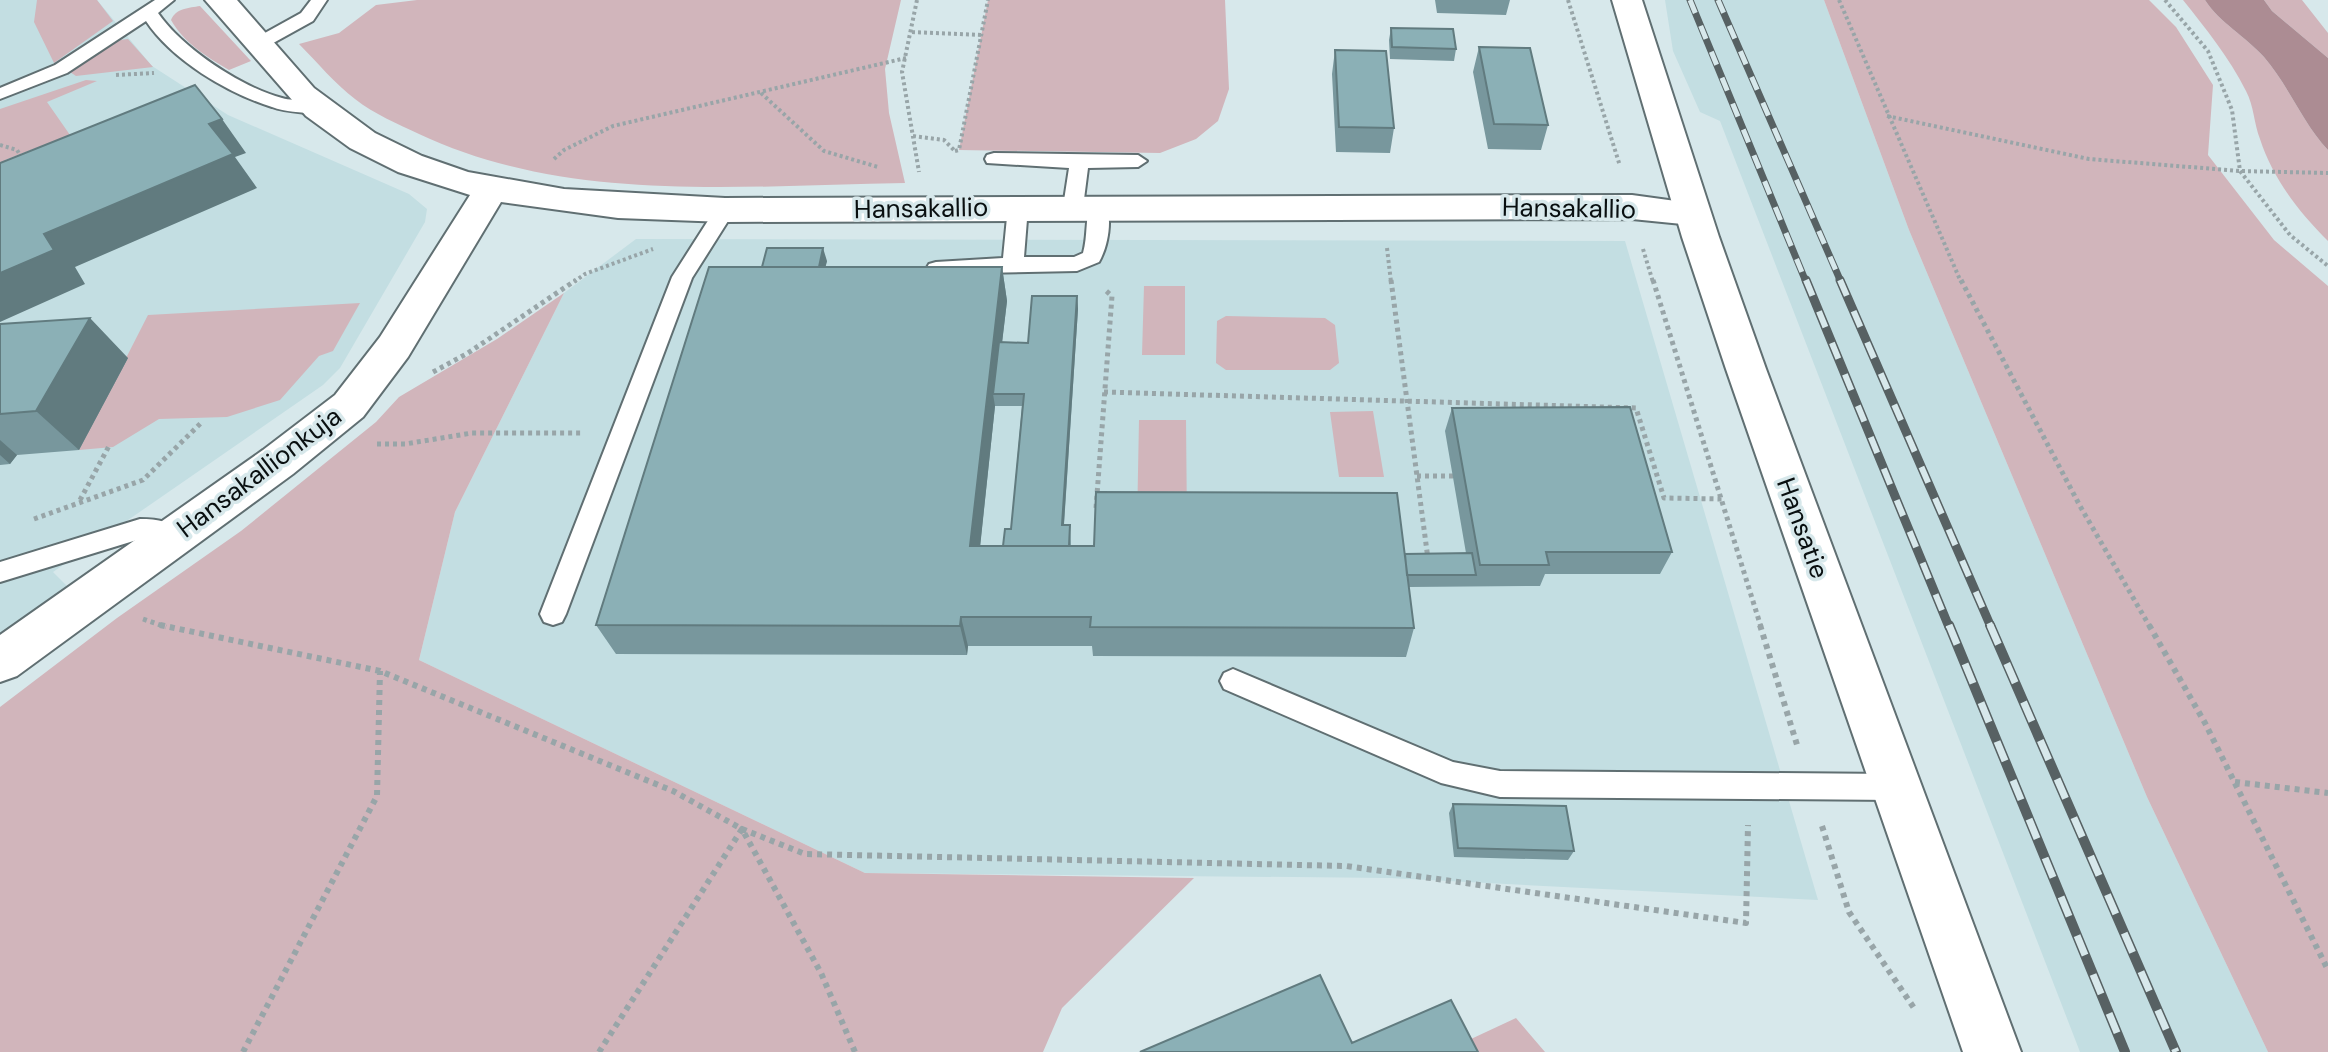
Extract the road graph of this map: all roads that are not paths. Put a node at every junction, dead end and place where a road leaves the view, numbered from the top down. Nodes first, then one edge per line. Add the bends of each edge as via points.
1 (166, 0) edge
2 (220, 0) edge
3 (319, 0) edge
4 (1627, 0) edge
5 (149, 12) junction
6 (260, 43) junction
7 (0, 94) edge
8 (315, 108) junction
9 (994, 159) road end
10 (1138, 161) dead end
11 (1079, 162) junction
12 (490, 191) junction
13 (1018, 207) junction
14 (1085, 207) junction
15 (725, 210) junction
16 (1692, 213) junction
17 (1013, 264) junction
18 (908, 271) edge
19 (171, 538) junction
20 (0, 572) edge
21 (553, 614) dead end
22 (0, 661) edge
23 (1233, 681) dead end
24 (1894, 787) junction
25 (1992, 1052) edge

1 - 5 lane
2 - 6 street, Hansakallio
3 - 6 lane via 307,17
4 - 16 street, Hansatie
5 - 7 lane via 61,69
5 - 8 lane via 163,33 206,69 277,103
6 - 8 street, Hansakallio
8 - 12 street, Hansakallio via 385,153
9 - 11 lane
10 - 11 lane
11 - 14 lane
12 - 15 street, Hansakallio via 585,203
12 - 19 street, Hansakallionkuja via 394,347 349,406
13 - 14 street, Hansakallio
13 - 15 street, Hansakallio
13 - 17 lane
14 - 16 street, Hansakallio via 1632,207
14 - 17 lane via 1098,237 1092,257 1077,264
15 - 21 lane via 682,277
16 - 24 street, Hansatie
17 - 18 lane
19 - 20 lane via 157,529 140,529
19 - 22 street, Hansakallionkuja
23 - 24 lane via 1451,774 1500,784
24 - 25 street, Hansatie

